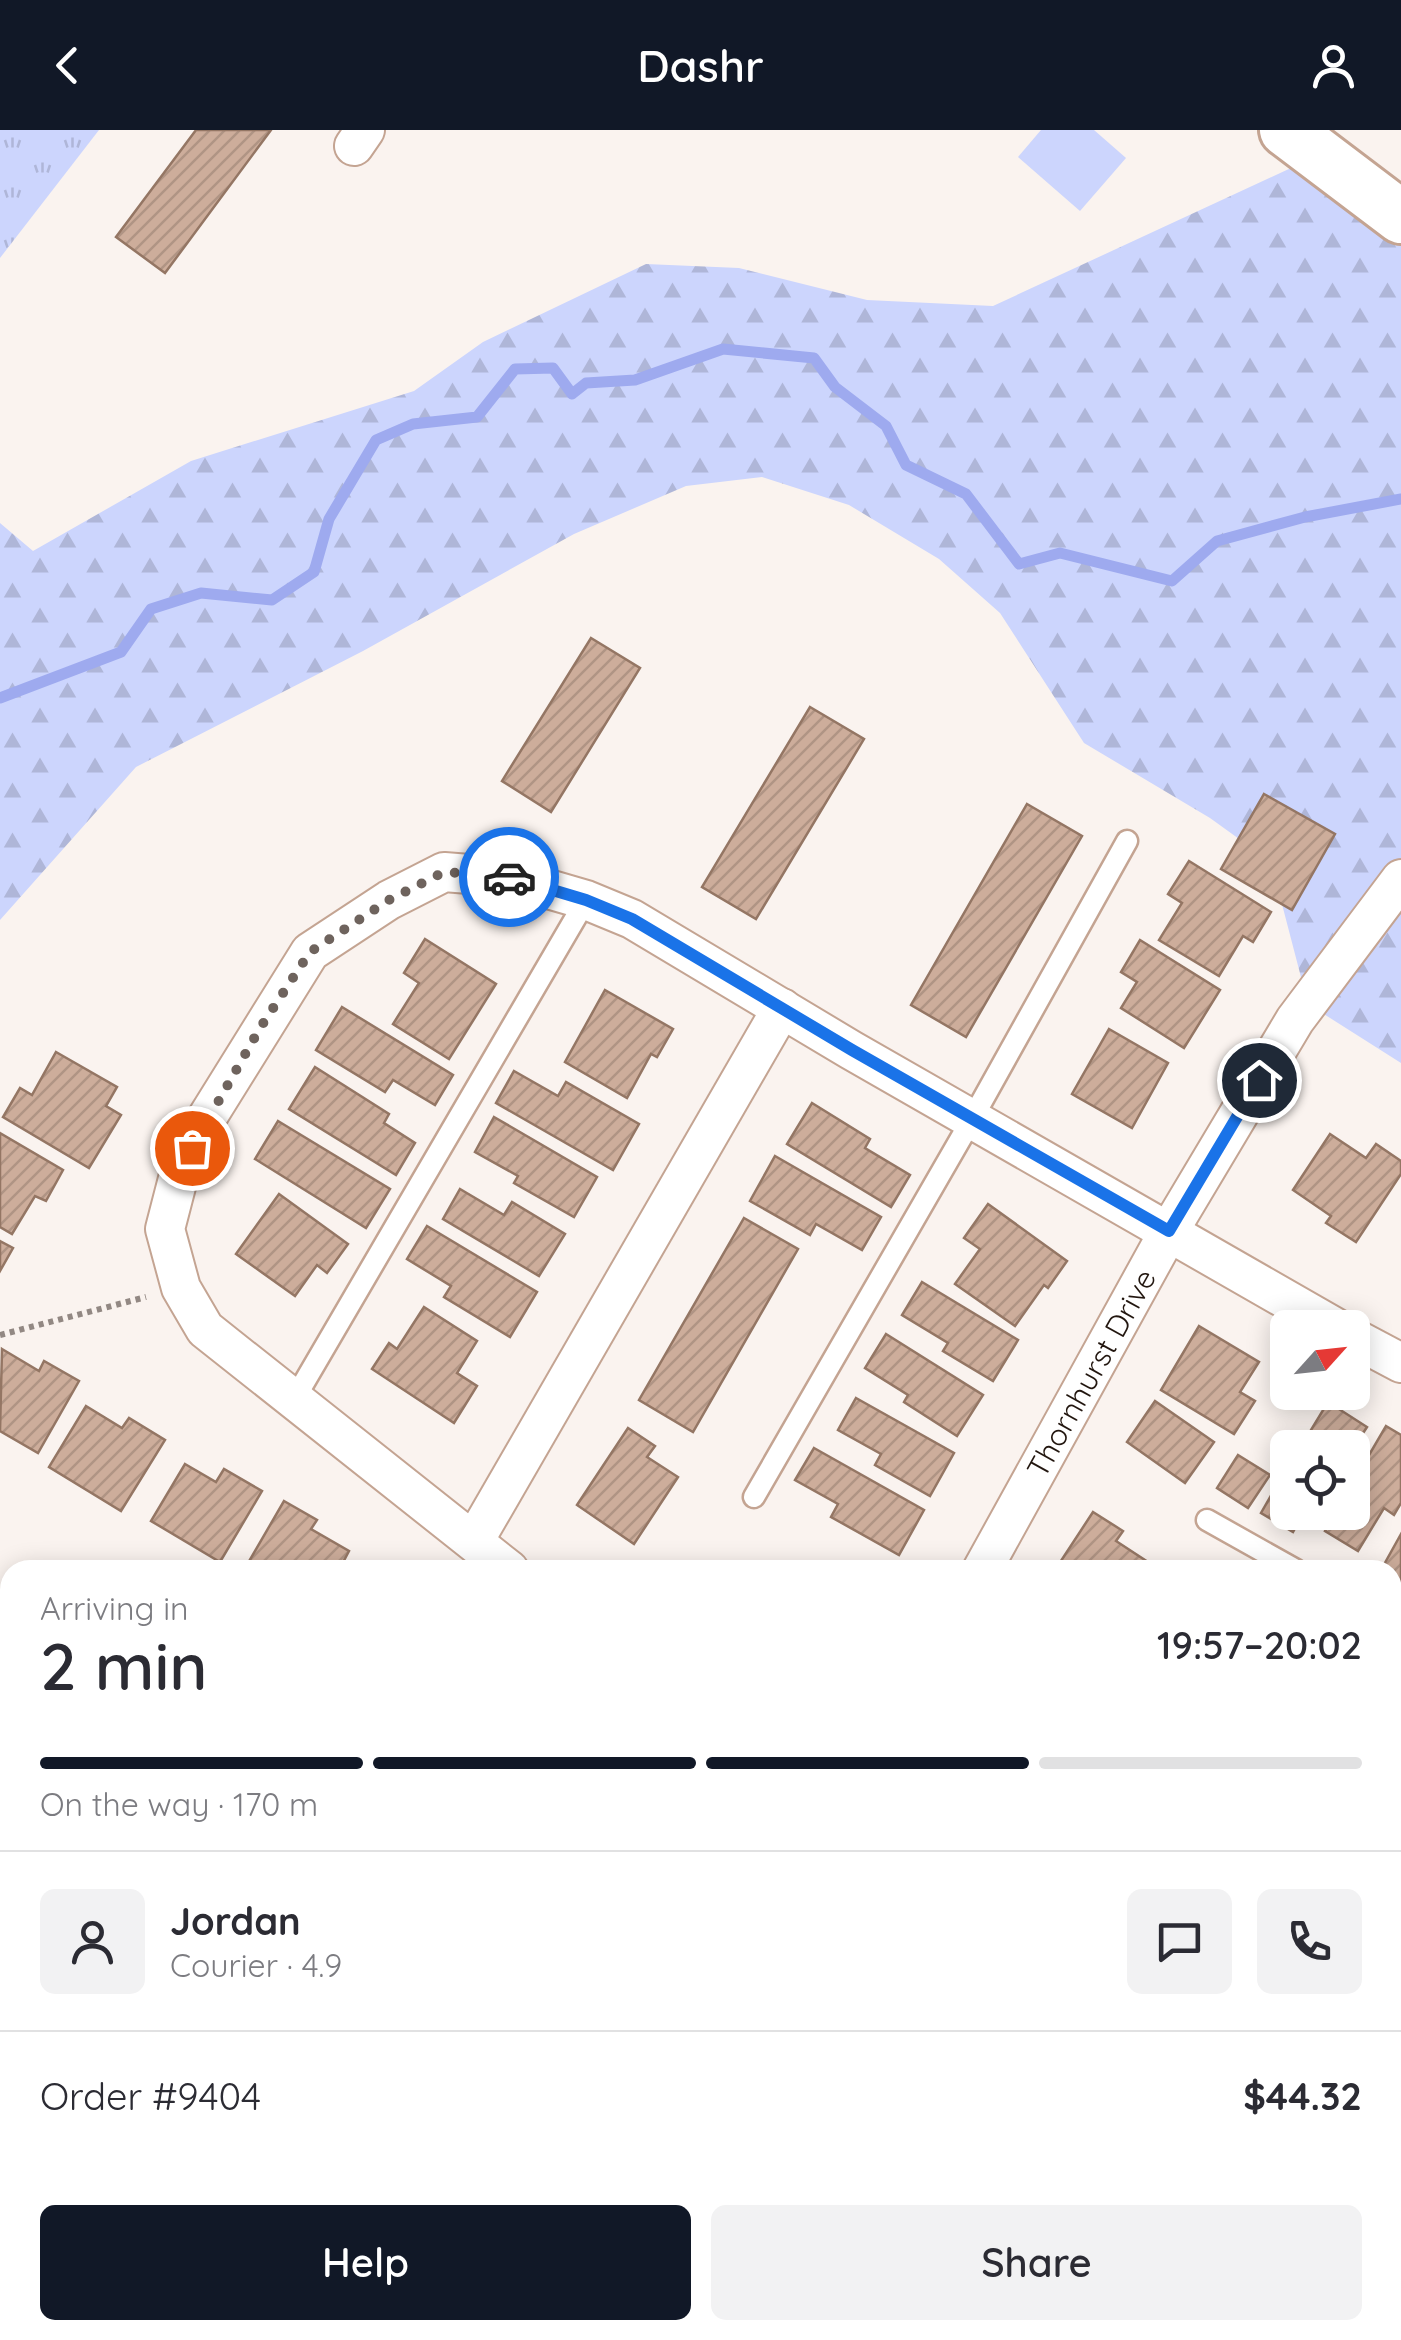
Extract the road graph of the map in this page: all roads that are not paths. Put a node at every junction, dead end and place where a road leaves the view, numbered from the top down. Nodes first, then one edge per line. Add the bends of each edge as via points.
1 (1286, 130) edge
2 (1401, 216) edge
3 (1127, 841) dead end
4 (1401, 879) edge
5 (586, 900) junction
6 (782, 1008) junction
7 (972, 1119) junction
8 (1169, 1231) junction
9 (1305, 1310) edge
10 (1370, 1347) edge
11 (1401, 1363) edge
12 (295, 1398) junction
13 (754, 1497) dead end
14 (1208, 1520) dead end
15 (474, 1541) junction
16 (497, 1560) edge
17 (988, 1560) edge
18 (1278, 1560) edge

1 - 2 street
3 - 7 lane
4 - 8 street, Thornhurst Drive via 1295,1020
5 - 6 street via 632,919
5 - 12 lane
5 - 12 street via 508,876 444,872 389,900 310,952 203,1124 180,1171 165,1230 181,1288 205,1329
6 - 7 street
6 - 15 street
7 - 8 street
7 - 13 lane
8 - 9 street
8 - 17 street, Thornhurst Drive
10 - 11 street
12 - 15 street
14 - 18 lane
15 - 16 street

